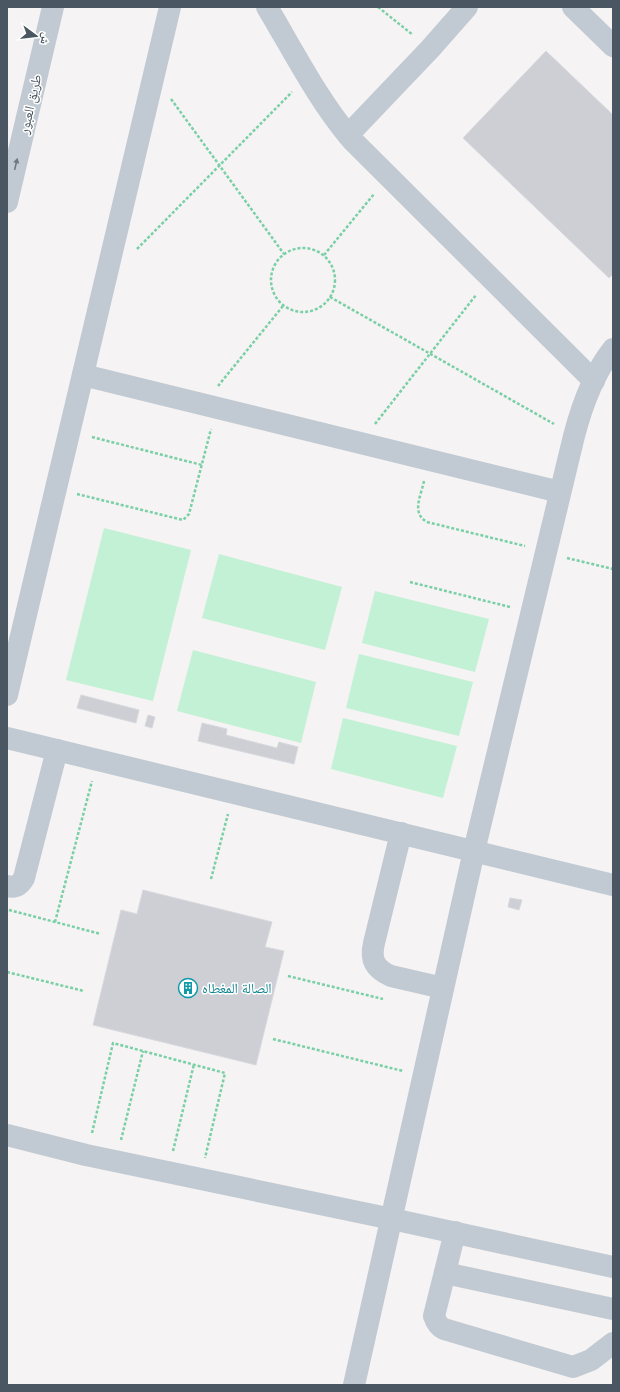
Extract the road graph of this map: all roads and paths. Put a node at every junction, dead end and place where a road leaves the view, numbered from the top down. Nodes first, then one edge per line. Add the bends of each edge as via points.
1 (53, 7) edge
2 (170, 7) edge
3 (267, 7) edge
4 (378, 7) edge
5 (467, 7) edge
6 (573, 7) edge
7 (613, 46) edge
8 (430, 49) junction
9 (153, 74) junction
10 (308, 76) junction
11 (348, 135) junction
12 (219, 165) junction
13 (388, 176) junction
14 (7, 202) edge
15 (136, 250) dead end
16 (284, 254) junction
17 (324, 256) junction
18 (490, 278) junction
19 (330, 297) junction
20 (283, 306) junction
21 (613, 349) edge
22 (430, 354) junction
23 (83, 375) junction
24 (594, 381) junction
25 (209, 406) junction
26 (70, 431) junction
27 (574, 436) junction
28 (360, 443) junction
29 (429, 460) junction
30 (202, 465) junction
31 (56, 489) junction
32 (560, 492) junction
33 (546, 552) junction
34 (613, 569) edge
35 (410, 582) dead end
36 (531, 613) junction
37 (7, 695) edge
38 (7, 738) edge
39 (57, 750) junction
40 (97, 760) junction
41 (234, 792) junction
42 (401, 833) junction
43 (474, 850) junction
44 (211, 879) dead end
45 (613, 885) edge
46 (7, 886) edge
47 (7, 910) edge
48 (54, 922) junction
49 (101, 934) dead end
50 (7, 972) edge
51 (288, 976) dead end
52 (443, 988) junction
53 (84, 992) dead end
54 (386, 1000) dead end
55 (273, 1039) dead end
56 (143, 1051) junction
57 (194, 1064) junction
58 (424, 1076) junction
59 (7, 1135) edge
60 (86, 1155) junction
61 (116, 1162) junction
62 (168, 1173) junction
63 (200, 1180) junction
64 (392, 1219) junction
65 (454, 1232) junction
66 (613, 1266) edge
67 (445, 1273) junction
68 (613, 1309) edge
69 (613, 1343) edge
70 (354, 1385) edge

14 -> 1 street, طريق العبور
2 - 9 street
3 - 10 street
4 - 8 path
5 - 8 street
6 - 7 street
8 - 11 street
9 - 12 path
9 - 23 street
10 - 11 street
10 - 12 path
11 - 13 street
12 - 15 path
12 - 16 path
13 - 17 path
13 - 18 street
16 - 17 path via 308,248
16 - 20 path via 272,270 270,280 276,298
17 - 19 path via 331,264 335,275
18 - 22 path
18 - 24 street
19 - 20 path via 314,310 303,312
19 - 22 path
20 - 25 path
21 - 24 street
22 - 27 path
22 - 28 path
23 - 25 street
23 - 26 street
24 - 27 street via 582,407
25 - 28 street
25 - 30 path
26 - 30 path
26 - 31 street
27 - 32 street
28 - 29 street
29 - 32 street
29 - 33 path via 417,509 422,519
30 - 31 path via 189,514 183,520
31 - 37 street
32 - 33 street
33 - 34 path
33 - 36 street
35 - 36 path
36 - 43 street
38 - 39 street
39 - 40 street
39 - 46 street via 24,878 18,886
40 - 41 street
40 - 48 path
41 - 42 street
41 - 44 path
42 - 43 street
42 - 52 street via 372,951 373,959 376,966 391,976
43 - 45 street
43 - 52 street
47 - 48 path
48 - 49 path
50 - 53 path
51 - 54 path
52 - 58 street
55 - 58 path
56 - 57 path
56 - 60 path via 113,1043
56 - 61 path
57 - 62 path
57 - 63 path via 225,1073
58 - 64 street
59 - 60 street
60 - 61 street
61 - 62 street
62 - 63 street
63 - 64 street
64 - 65 street
64 - 70 street
65 - 66 street
65 - 67 street
67 - 68 street
67 - 69 street via 434,1316 435,1322 444,1329 572,1367 591,1360

